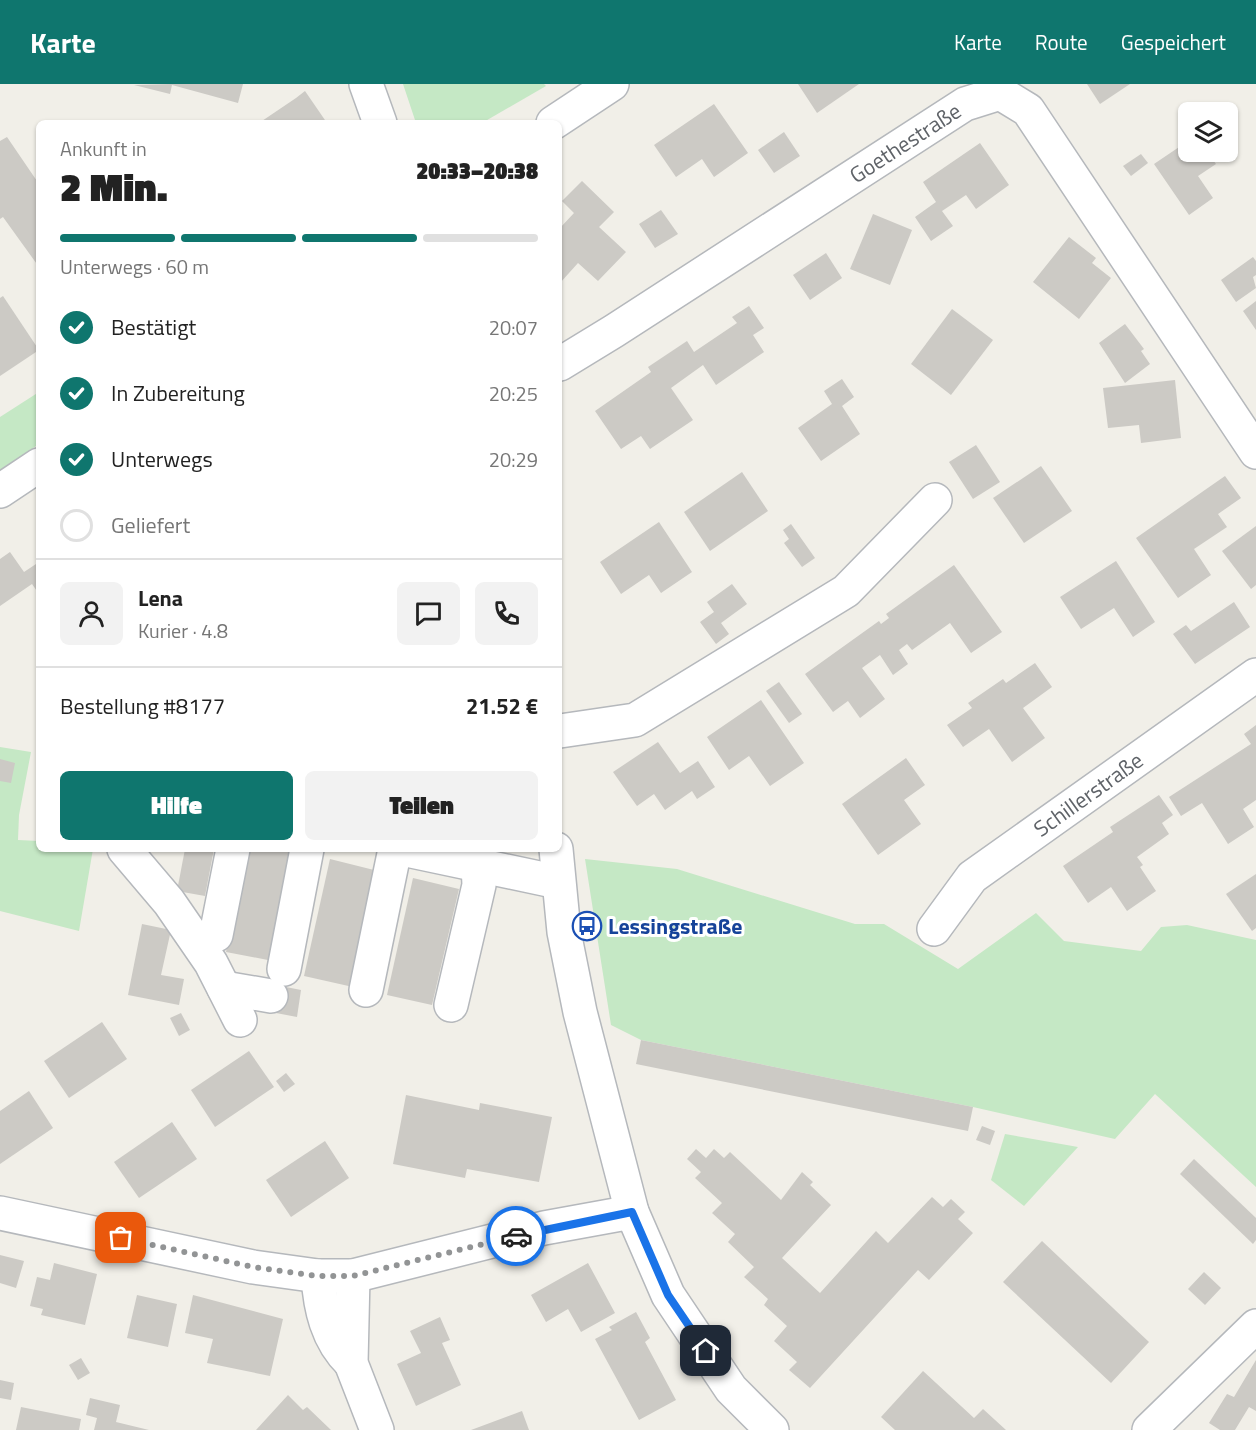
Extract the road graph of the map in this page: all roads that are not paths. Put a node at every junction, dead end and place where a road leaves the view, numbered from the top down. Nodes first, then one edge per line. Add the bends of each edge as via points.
1 (366, 84) edge
2 (612, 84) edge
3 (379, 120) edge
4 (558, 120) edge
5 (562, 362) edge
6 (1256, 452) edge
7 (36, 467) edge
8 (0, 491) edge
9 (935, 500) dead end
10 (1256, 675) edge
11 (562, 731) edge
12 (127, 852) edge
13 (232, 852) edge
14 (306, 852) edge
15 (394, 852) edge
16 (416, 852) edge
17 (555, 852) edge
18 (478, 865) junction
19 (558, 882) junction
20 (934, 929) dead end
21 (216, 935) dead end
22 (224, 988) junction
23 (366, 990) dead end
24 (451, 1005) dead end
25 (240, 1020) dead end
26 (632, 1212) junction
27 (0, 1213) edge
28 (318, 1276) junction
29 (353, 1276) junction
30 (1256, 1326) edge
31 (351, 1363) junction
32 (377, 1430) edge
33 (772, 1430) edge
34 (1149, 1430) edge

1 - 3 street
2 - 4 street
5 - 6 street, Goethestraße via 964,104 1000,93 1028,110
7 - 8 street
9 - 11 street via 846,591 635,720
10 - 20 street, Schillerstraße via 972,877
12 - 22 street via 169,902
13 - 21 street
14 - 22 street via 277,983
15 - 23 street
16 - 18 street
17 - 19 street
18 - 19 street
18 - 24 street via 479,885
19 - 26 street via 580,1012
22 - 25 street
26 - 29 street via 544,1228
26 - 33 street via 668,1295 730,1389
27 - 28 street via 253,1267
28 - 29 street
28 - 31 street via 325,1321 340,1352
29 - 31 street
30 - 34 street
31 - 32 street

